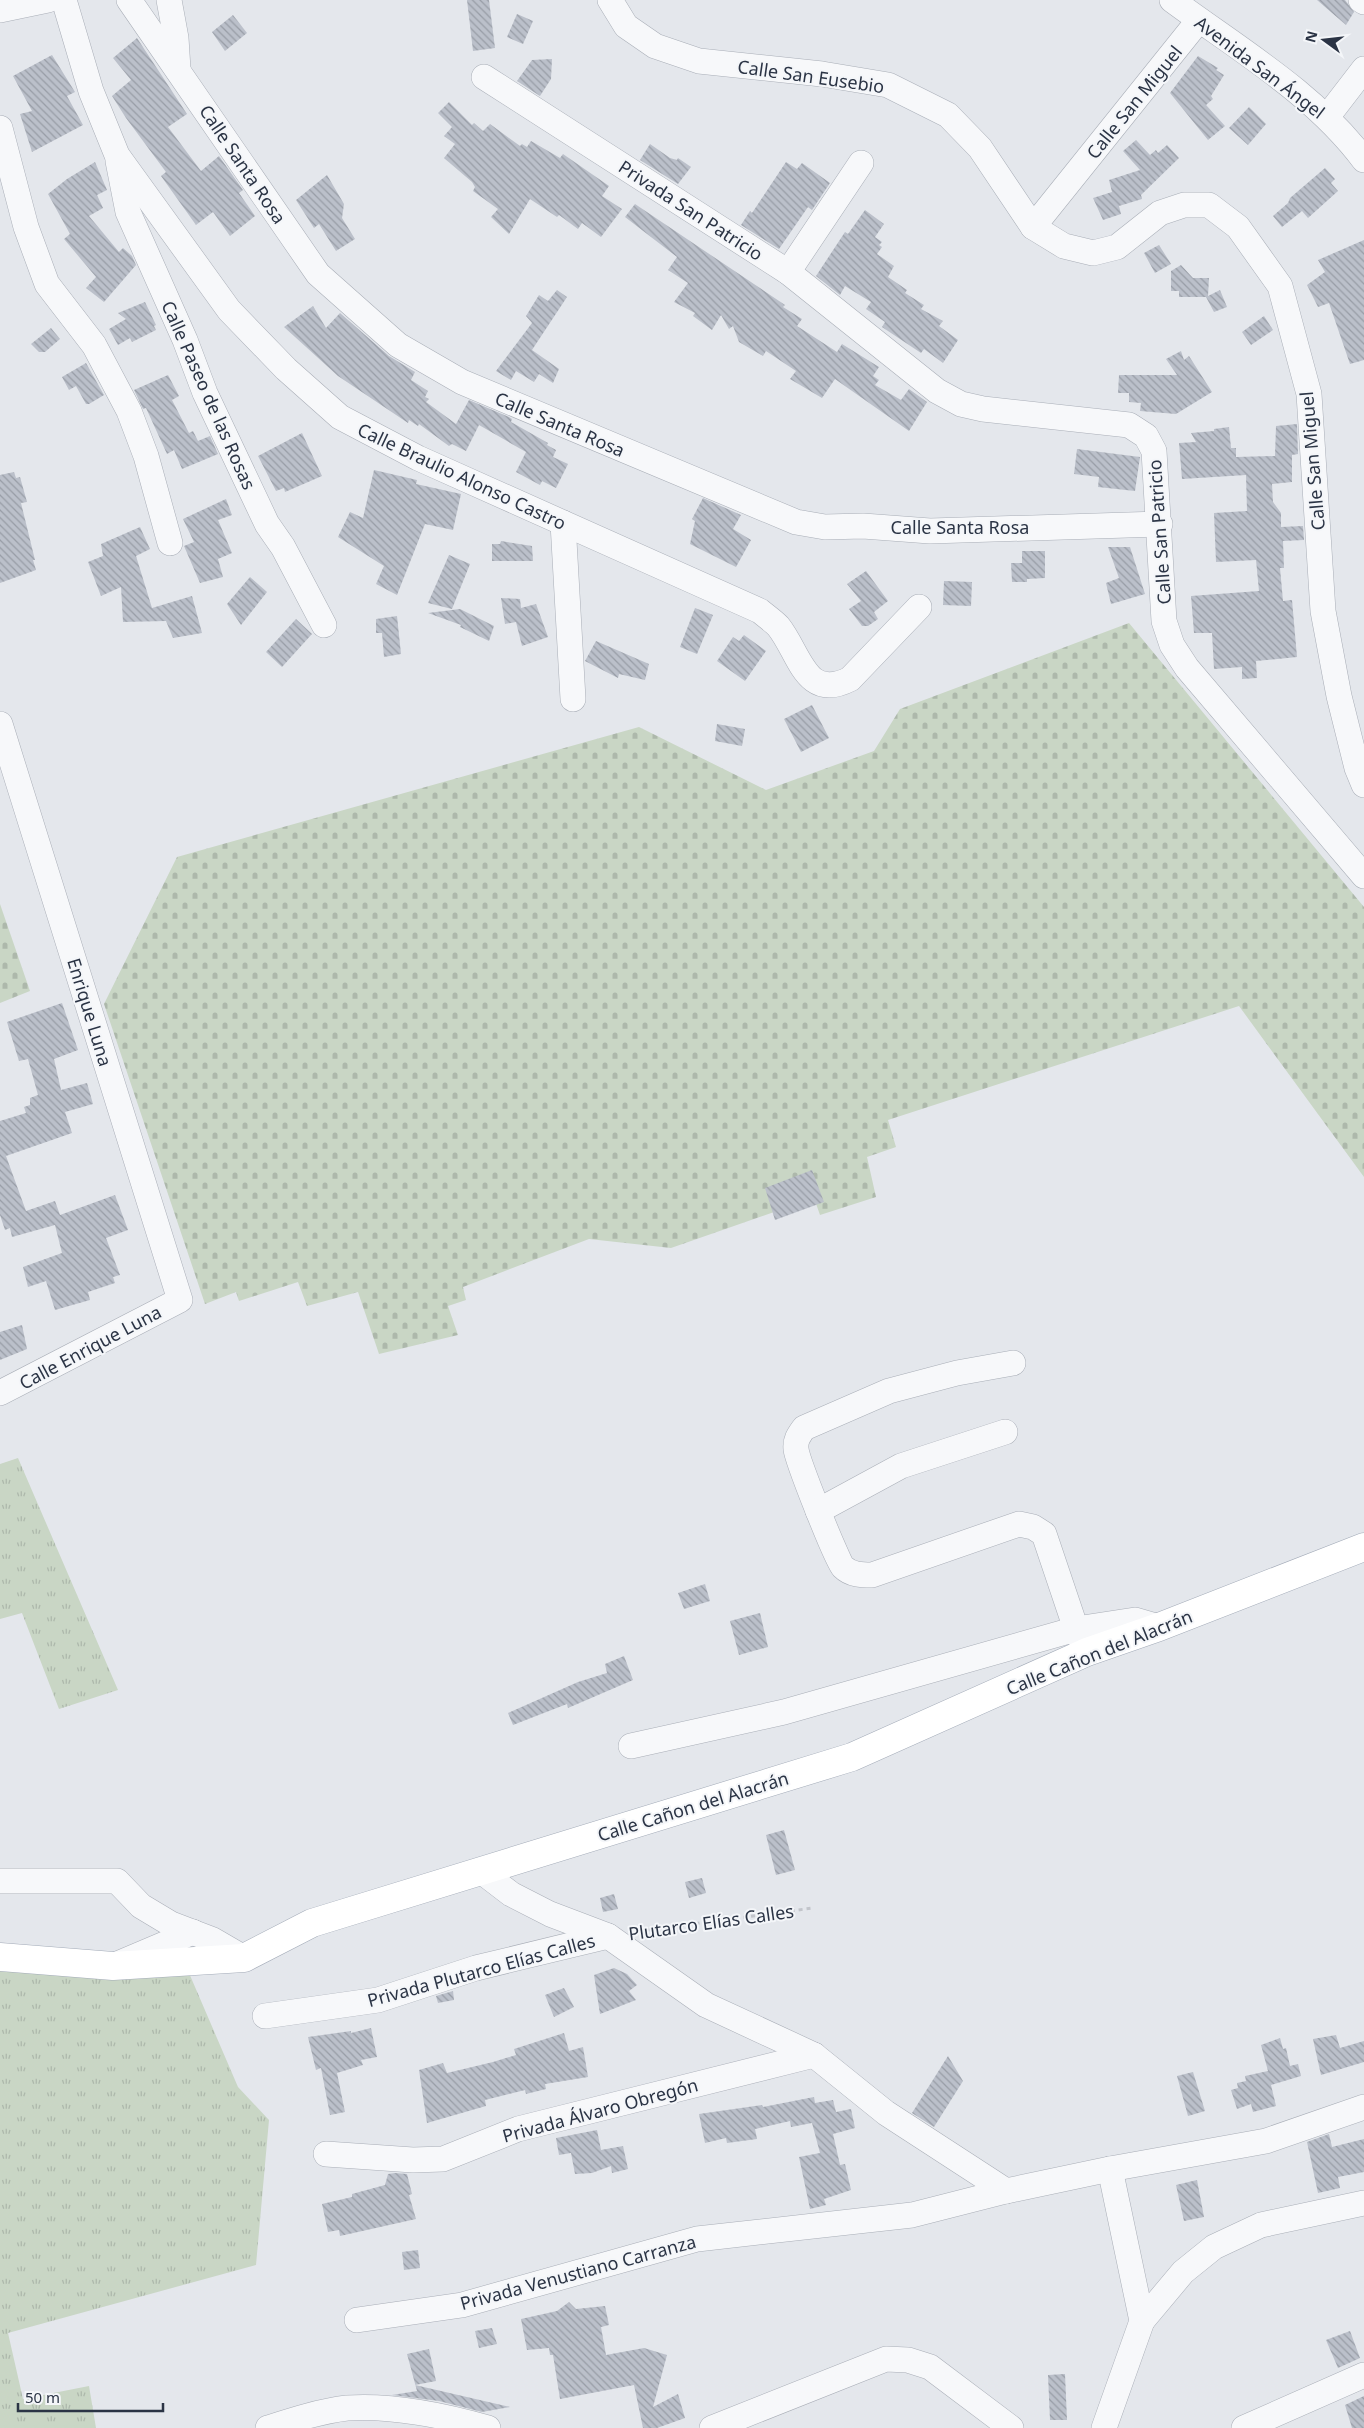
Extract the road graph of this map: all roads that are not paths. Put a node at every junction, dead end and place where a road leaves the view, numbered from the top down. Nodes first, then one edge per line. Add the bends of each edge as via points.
1 (48, 0) edge
2 (64, 0) edge
3 (129, 0) edge
4 (169, 0) edge
5 (610, 0) edge
6 (1172, 0) edge
7 (0, 10) edge
8 (1199, 20) junction
9 (178, 69) junction
10 (1364, 70) edge
11 (484, 77) dead end
12 (1327, 117) junction
13 (0, 128) edge
14 (117, 155) junction
15 (1364, 160) edge
16 (861, 163) dead end
17 (1033, 227) junction
18 (788, 272) junction
19 (563, 523) junction
20 (1160, 524) junction
21 (170, 543) dead end
22 (919, 607) dead end
23 (324, 626) dead end
24 (573, 700) dead end
25 (0, 724) edge
26 (1364, 784) edge
27 (1364, 876) edge
28 (183, 1289) joint
29 (1013, 1363) dead end
30 (0, 1394) edge
31 (1004, 1432) dead end
32 (818, 1511) junction
33 (1364, 1547) edge
34 (1082, 1641) junction
35 (631, 1746) dead end
36 (481, 1871) junction
37 (0, 1881) edge
38 (193, 1932) junction
39 (608, 1936) junction
40 (0, 1957) edge
41 (244, 1958) junction
42 (113, 1966) junction
43 (265, 2016) dead end
44 (814, 2055) junction
45 (1364, 2107) edge
46 (326, 2154) dead end
47 (1110, 2169) junction
48 (1006, 2191) junction
49 (1364, 2203) edge
50 (357, 2320) dead end
51 (1142, 2321) junction
52 (1364, 2375) edge
53 (268, 2428) edge
54 (488, 2428) edge
55 (712, 2428) edge
56 (1011, 2428) edge
57 (1104, 2428) edge
58 (1244, 2428) edge

1 - 7 street
2 - 14 street, Calle Braulio Alonso Castro via 91,91
3 - 9 street, Calle Santa Rosa
4 - 9 street
5 - 17 street, Calle San Eusebio via 626,26 655,46 681,55 699,61 822,74 888,85 948,115 980,148
6 - 8 street, Avenida San Ángel
8 - 12 street, Avenida San Ángel via 1285,82
8 - 17 street, Calle San Miguel
9 - 20 street, Calle Santa Rosa via 318,274 398,345 462,382 796,522 825,527 930,531
10 - 12 street
11 - 18 street, Privada San Patricio
12 - 15 street, Avenida San Ángel
13 - 21 street via 26,227 47,284 94,346 129,412 146,456
14 - 19 street, Calle Braulio Alonso Castro via 229,310 286,369 340,417 418,458
14 - 23 street, Calle Paseo de las Rosas via 128,212 205,393 268,524
16 - 18 street
17 - 26 street, Calle San Miguel via 1064,246 1092,253 1118,247 1160,213 1184,205 1209,205 1238,227 1280,286 1309,394 1323,611 1341,705
18 - 20 street, Calle San Patricio via 937,391 961,404 1128,425 1146,436 1154,451
19 - 22 street, Calle Braulio Alonso Castro via 760,611 778,626 807,674 823,686 837,686 850,680
19 - 24 street
20 - 27 street, Calle San Patricio via 1164,621 1172,645 1187,668
25 - 28 street, Enrique Luna
28 - 30 street, Calle Enrique Luna
29 - 32 street via 889,1391 804,1428 796,1438 796,1449
31 - 32 street via 901,1466
32 - 34 street via 842,1567 858,1576 872,1575 1019,1524 1033,1527 1044,1534
33 - 34 main road, Calle Cañon del Alacrán via 1159,1628
34 - 35 street
34 - 36 main road, Calle Cañon del Alacrán via 852,1757
36 - 39 street via 511,1894 550,1914
36 - 41 main road, Calle Cañon del Alacrán via 312,1922
37 - 38 street via 116,1880 141,1906 171,1924
38 - 41 street
38 - 42 street
39 - 43 street, Privada Plutarco Elías Calles via 476,1968 378,2000
39 - 44 street via 706,2004
40 - 42 main road, Calle Cañon del Alacrán
41 - 42 main road, Calle Cañon del Alacrán
44 - 46 street, Privada Álvaro Obregón via 518,2129 443,2159
44 - 48 street via 886,2113
45 - 47 street, Privada Venustiano Carranza via 1266,2141
47 - 48 street, Privada Venustiano Carranza
47 - 51 street
48 - 50 street, Privada Venustiano Carranza via 912,2215 697,2239 462,2305
49 - 51 street via 1260,2225 1214,2247 1183,2272
51 - 57 street
52 - 58 street
53 - 54 street via 346,2408 386,2408
55 - 56 street via 886,2359 908,2360 930,2367

